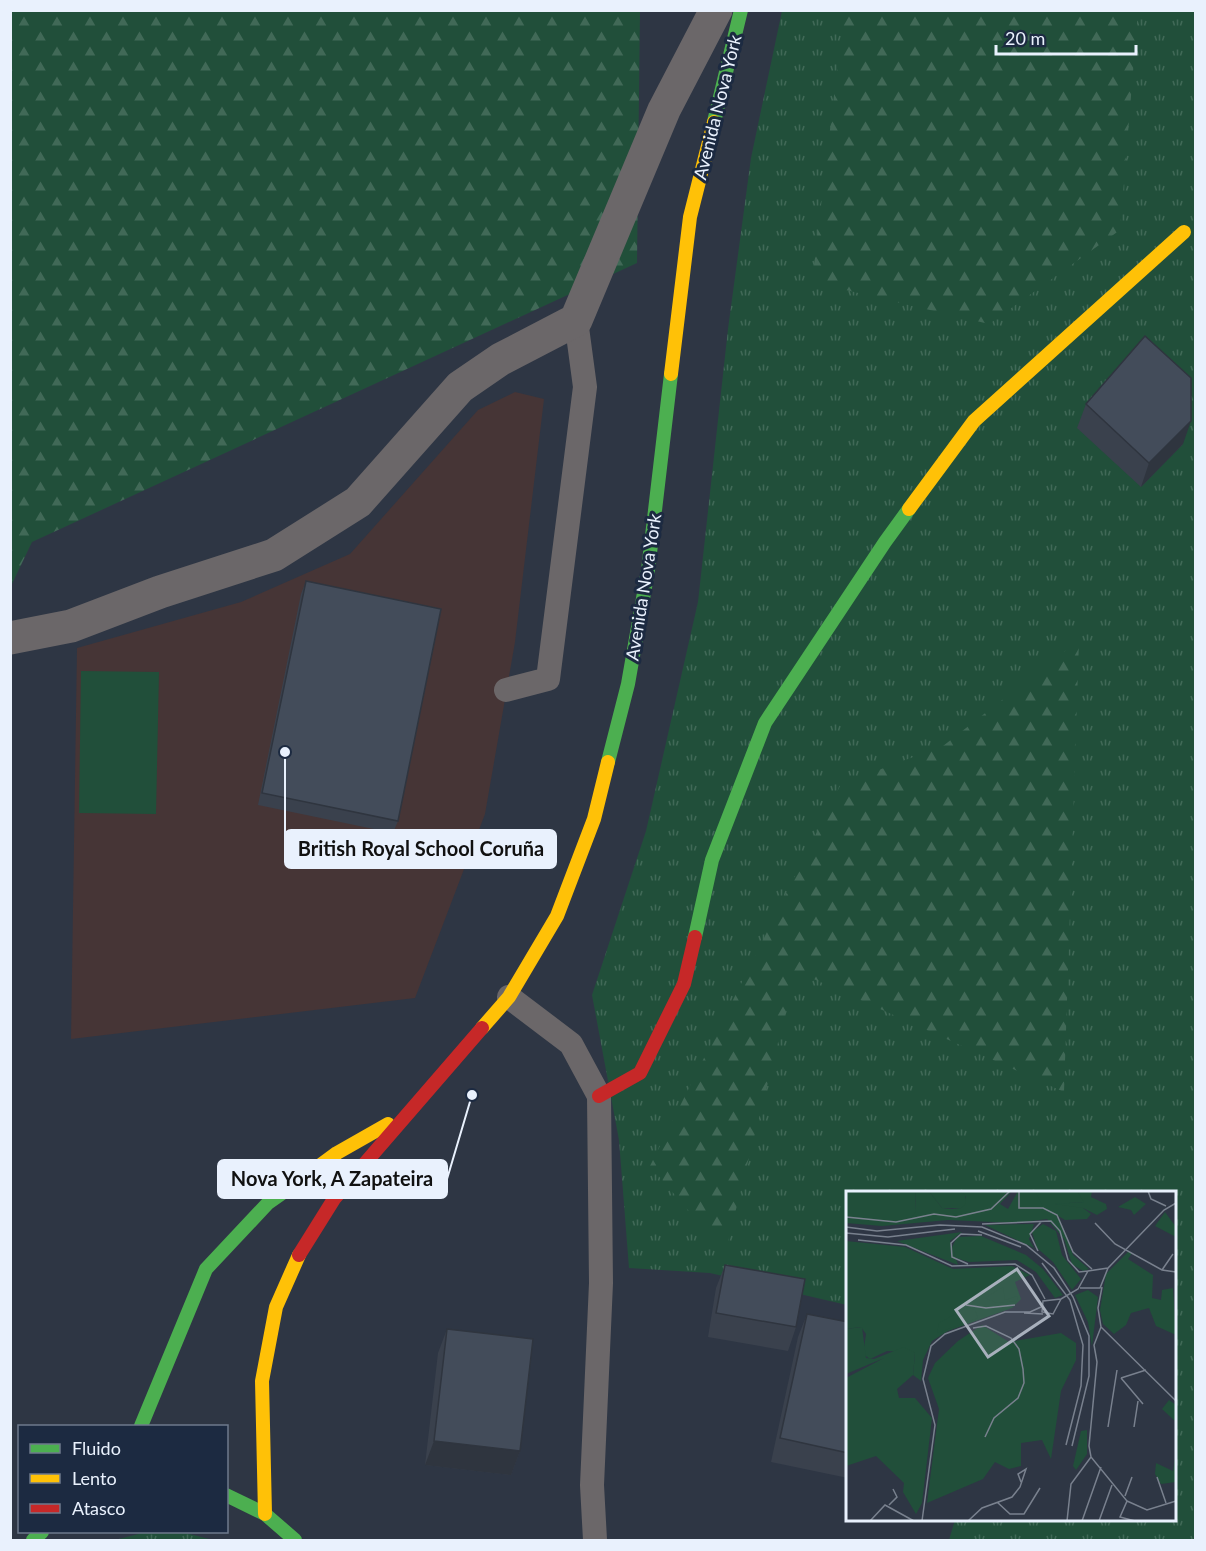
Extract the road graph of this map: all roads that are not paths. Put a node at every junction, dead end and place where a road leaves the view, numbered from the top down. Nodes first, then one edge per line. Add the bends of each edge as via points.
1 (716, 10) edge
2 (741, 10) edge
3 (1184, 232) dead end
4 (576, 320) junction
5 (10, 638) edge
6 (506, 690) dead end
7 (509, 997) junction
8 (599, 1096) junction
9 (411, 1111) junction
10 (141, 1425) edge
11 (228, 1496) edge
12 (265, 1514) junction
13 (295, 1540) edge
14 (595, 1540) edge

1 - 4 street, Avenida Nova York via 664,110
2 - 7 street, Avenida Nova York via 690,217 648,570 628,684 594,819 557,916
3 - 8 street via 974,421 885,542 765,723 712,860 684,984 640,1073
4 - 5 street via 501,359 460,387 358,502 274,555 71,626
4 - 6 lane via 585,387 548,679
7 - 8 lane via 571,1044
7 - 9 street, Avenida Nova York
8 - 14 lane via 601,1283 592,1485
9 - 10 street, Avenida Nova York via 337,1154 268,1203 206,1269
9 - 12 street, Avenida Nova York via 334,1199 299,1256 276,1307 262,1381
11 - 12 street
12 - 13 street

